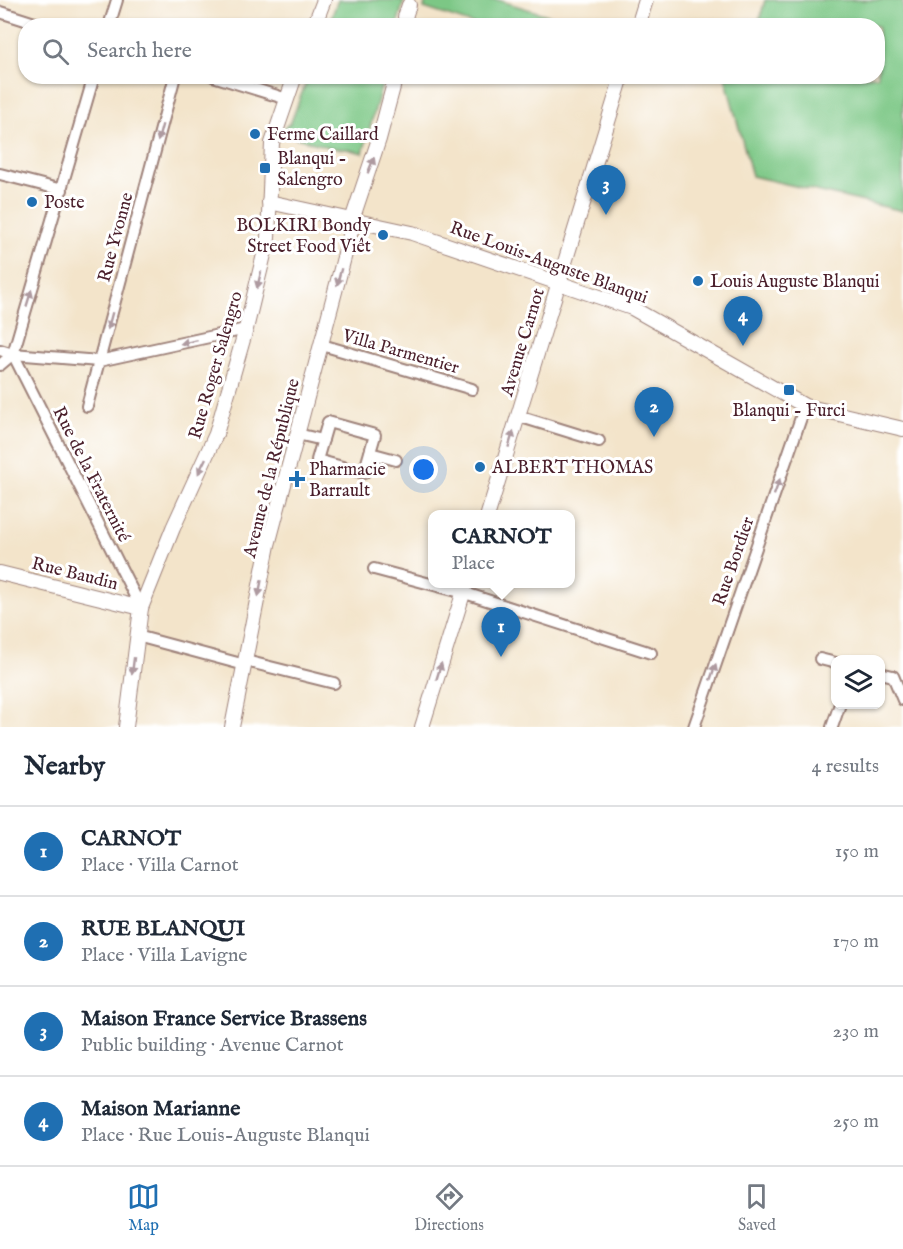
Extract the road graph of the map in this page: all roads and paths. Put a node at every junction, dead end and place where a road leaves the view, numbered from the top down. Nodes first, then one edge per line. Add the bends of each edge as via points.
1 (117, 0) edge
2 (324, 0) edge
3 (646, 0) edge
4 (409, 5) dead end
5 (0, 12) edge
6 (19, 18) edge
7 (111, 18) edge
8 (317, 18) edge
9 (405, 18) edge
10 (640, 18) edge
11 (92, 84) edge
12 (173, 84) edge
13 (239, 84) edge
14 (293, 84) edge
15 (394, 84) edge
16 (620, 84) edge
17 (287, 99) junction
18 (0, 174) edge
19 (62, 190) junction
20 (269, 202) junction
21 (352, 220) junction
22 (559, 283) junction
23 (246, 330) junction
24 (321, 345) junction
25 (0, 350) edge
26 (14, 354) junction
27 (99, 361) junction
28 (0, 365) edge
29 (472, 389) dead end
30 (87, 406) dead end
31 (805, 406) junction
32 (518, 416) junction
33 (903, 429) edge
34 (297, 435) junction
35 (323, 440) junction
36 (599, 441) dead end
37 (370, 453) junction
38 (396, 460) dead end
39 (489, 510) edge
40 (375, 569) dead end
41 (0, 573) edge
42 (428, 580) edge
43 (464, 588) edge
44 (141, 608) junction
45 (137, 636) junction
46 (651, 653) dead end
47 (820, 659) dead end
48 (831, 662) edge
49 (246, 663) junction
50 (885, 674) edge
51 (334, 683) dead end
52 (903, 700) edge
53 (839, 709) edge
54 (126, 727) edge
55 (232, 727) edge
56 (422, 727) edge
57 (694, 727) edge
58 (832, 727) edge

1 - 7 street
2 - 8 street
3 - 10 street
4 - 9 street
5 - 6 street
11 - 19 street
12 -> 27 street, Rue Yvonne
13 - 17 street
14 - 17 street, Rue Roger Salengro
21 -> 15 street, Avenue de la République
16 - 22 street, Avenue Carnot
17 - 20 street, Rue Roger Salengro via 272,143
18 - 19 street
26 -> 19 street
20 - 21 street, Rue Louis-Auguste Blanqui
20 -> 23 street, Rue Roger Salengro via 268,238
21 - 22 street, Rue Louis-Auguste Blanqui via 412,233
21 -> 24 street, Avenue de la République
22 - 31 street, Rue Louis-Auguste Blanqui via 632,308
22 - 32 street, Avenue Carnot
23 -> 27 street
23 -> 44 street, Rue Roger Salengro via 212,445
24 - 29 street, Villa Parmentier
24 - 34 street, Avenue de la République
25 - 26 street
26 - 27 street
26 - 28 street
26 - 44 street, Rue de la Fraternité
27 - 30 street, Rue Yvonne
31 - 33 street, Rue Louis-Auguste Blanqui
57 -> 31 street, Rue Bordier
32 - 36 street
39 -> 32 street, Avenue Carnot
34 - 35 street
34 -> 49 street, Avenue de la République via 268,545
35 - 37 street via 328,422 375,435
35 - 37 street via 317,460 364,473
37 - 38 street
40 - 42 street
41 - 44 street, Rue Baudin
43 - 46 street
56 -> 43 street
44 - 45 street, Rue Roger Salengro
45 - 49 street
45 -> 54 street, Rue Roger Salengro
47 - 48 street
49 - 51 street
49 - 55 street, Avenue de la République
50 - 52 street via 893,676
53 - 58 street

